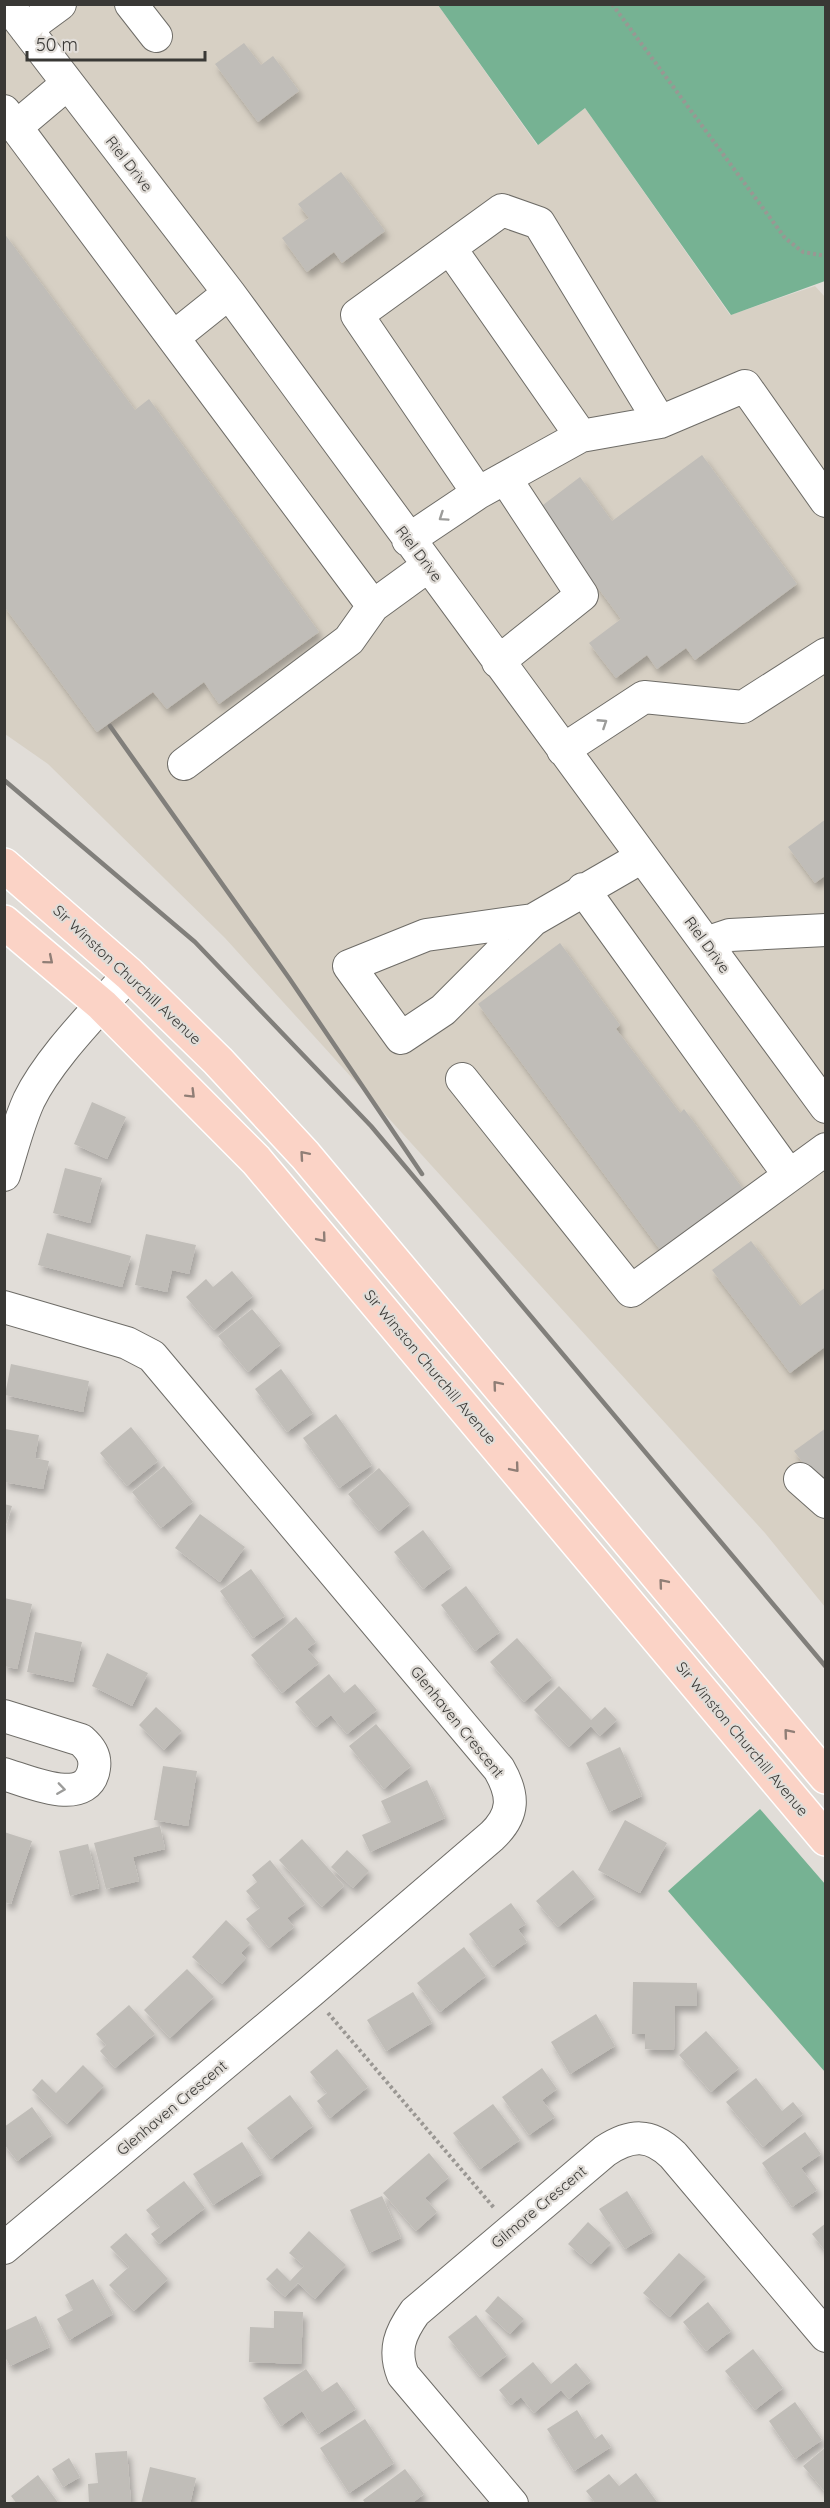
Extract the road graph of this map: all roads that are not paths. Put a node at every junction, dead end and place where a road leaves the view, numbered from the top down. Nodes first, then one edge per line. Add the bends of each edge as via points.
1 (7, 4) edge
2 (60, 4) edge
3 (131, 4) edge
4 (26, 30) junction
5 (156, 36) dead end
6 (67, 84) junction
7 (10, 119) edge
8 (450, 248) junction
9 (229, 294) junction
10 (174, 337) junction
11 (660, 422) junction
12 (581, 436) junction
13 (492, 485) junction
14 (825, 501) edge
15 (408, 540) junction
16 (428, 566) junction
17 (373, 606) junction
18 (825, 654) edge
19 (498, 662) junction
20 (563, 750) junction
21 (184, 764) dead end
22 (642, 857) junction
23 (4, 865) edge
24 (583, 889) junction
25 (533, 920) junction
26 (4, 922) edge
27 (825, 930) edge
28 (705, 943) junction
29 (129, 974) junction
30 (102, 1005) junction
31 (462, 1079) dead end
32 (825, 1107) edge
33 (825, 1149) edge
34 (4, 1175) edge
35 (789, 1176) junction
36 (4, 1307) edge
37 (800, 1479) dead end
38 (825, 1502) edge
39 (4, 1716) edge
40 (4, 1774) edge
41 (825, 1778) edge
42 (825, 1839) edge
43 (4, 2248) edge
44 (825, 2336) edge
45 (512, 2504) edge

1 - 4 street, Riel Drive
2 - 4 street
3 - 5 street
4 - 6 street, Riel Drive
6 - 7 street
6 - 9 street, Riel Drive
7 - 10 street
8 - 11 street via 502,210 538,224
8 - 12 street
8 - 13 street via 357,315
9 - 10 street
9 - 15 street, Riel Drive
10 - 17 street
11 - 12 street
11 - 14 street via 745,386
12 - 13 street
13 -> 15 street
13 - 19 street via 582,595
15 - 16 street, Riel Drive
16 - 17 street
16 - 19 street, Riel Drive
17 - 21 street via 349,640
20 -> 18 street via 644,698 744,707
19 - 20 street, Riel Drive
20 - 22 street, Riel Drive
22 - 24 street
22 - 28 street, Riel Drive
23 - 29 main road, Sir Winston Churchill Avenue
24 - 25 street
24 - 35 street
25 - 25 street via 426,935 350,966 401,1038 443,1010
26 -> 30 main road, Sir Winston Churchill Avenue
27 - 28 street via 730,935
28 - 32 street, Riel Drive
29 - 30 street
41 -> 29 main road, Sir Winston Churchill Avenue via 305,1155 218,1061
30 - 34 street via 56,1060 30,1099
30 -> 42 main road, Sir Winston Churchill Avenue via 256,1160
31 - 35 street via 631,1291
33 - 35 street
36 - 43 street, Glenhaven Crescent via 127,1343 152,1356 483,1751 506,1781 510,1802 498,1830
37 - 38 street
40 -> 39 street via 62,1791 84,1787 94,1768 93,1755 81,1740
44 - 45 street, Gilmore Crescent via 674,2155 654,2140 640,2138 617,2143 415,2312 399,2342 397,2355 404,2375

